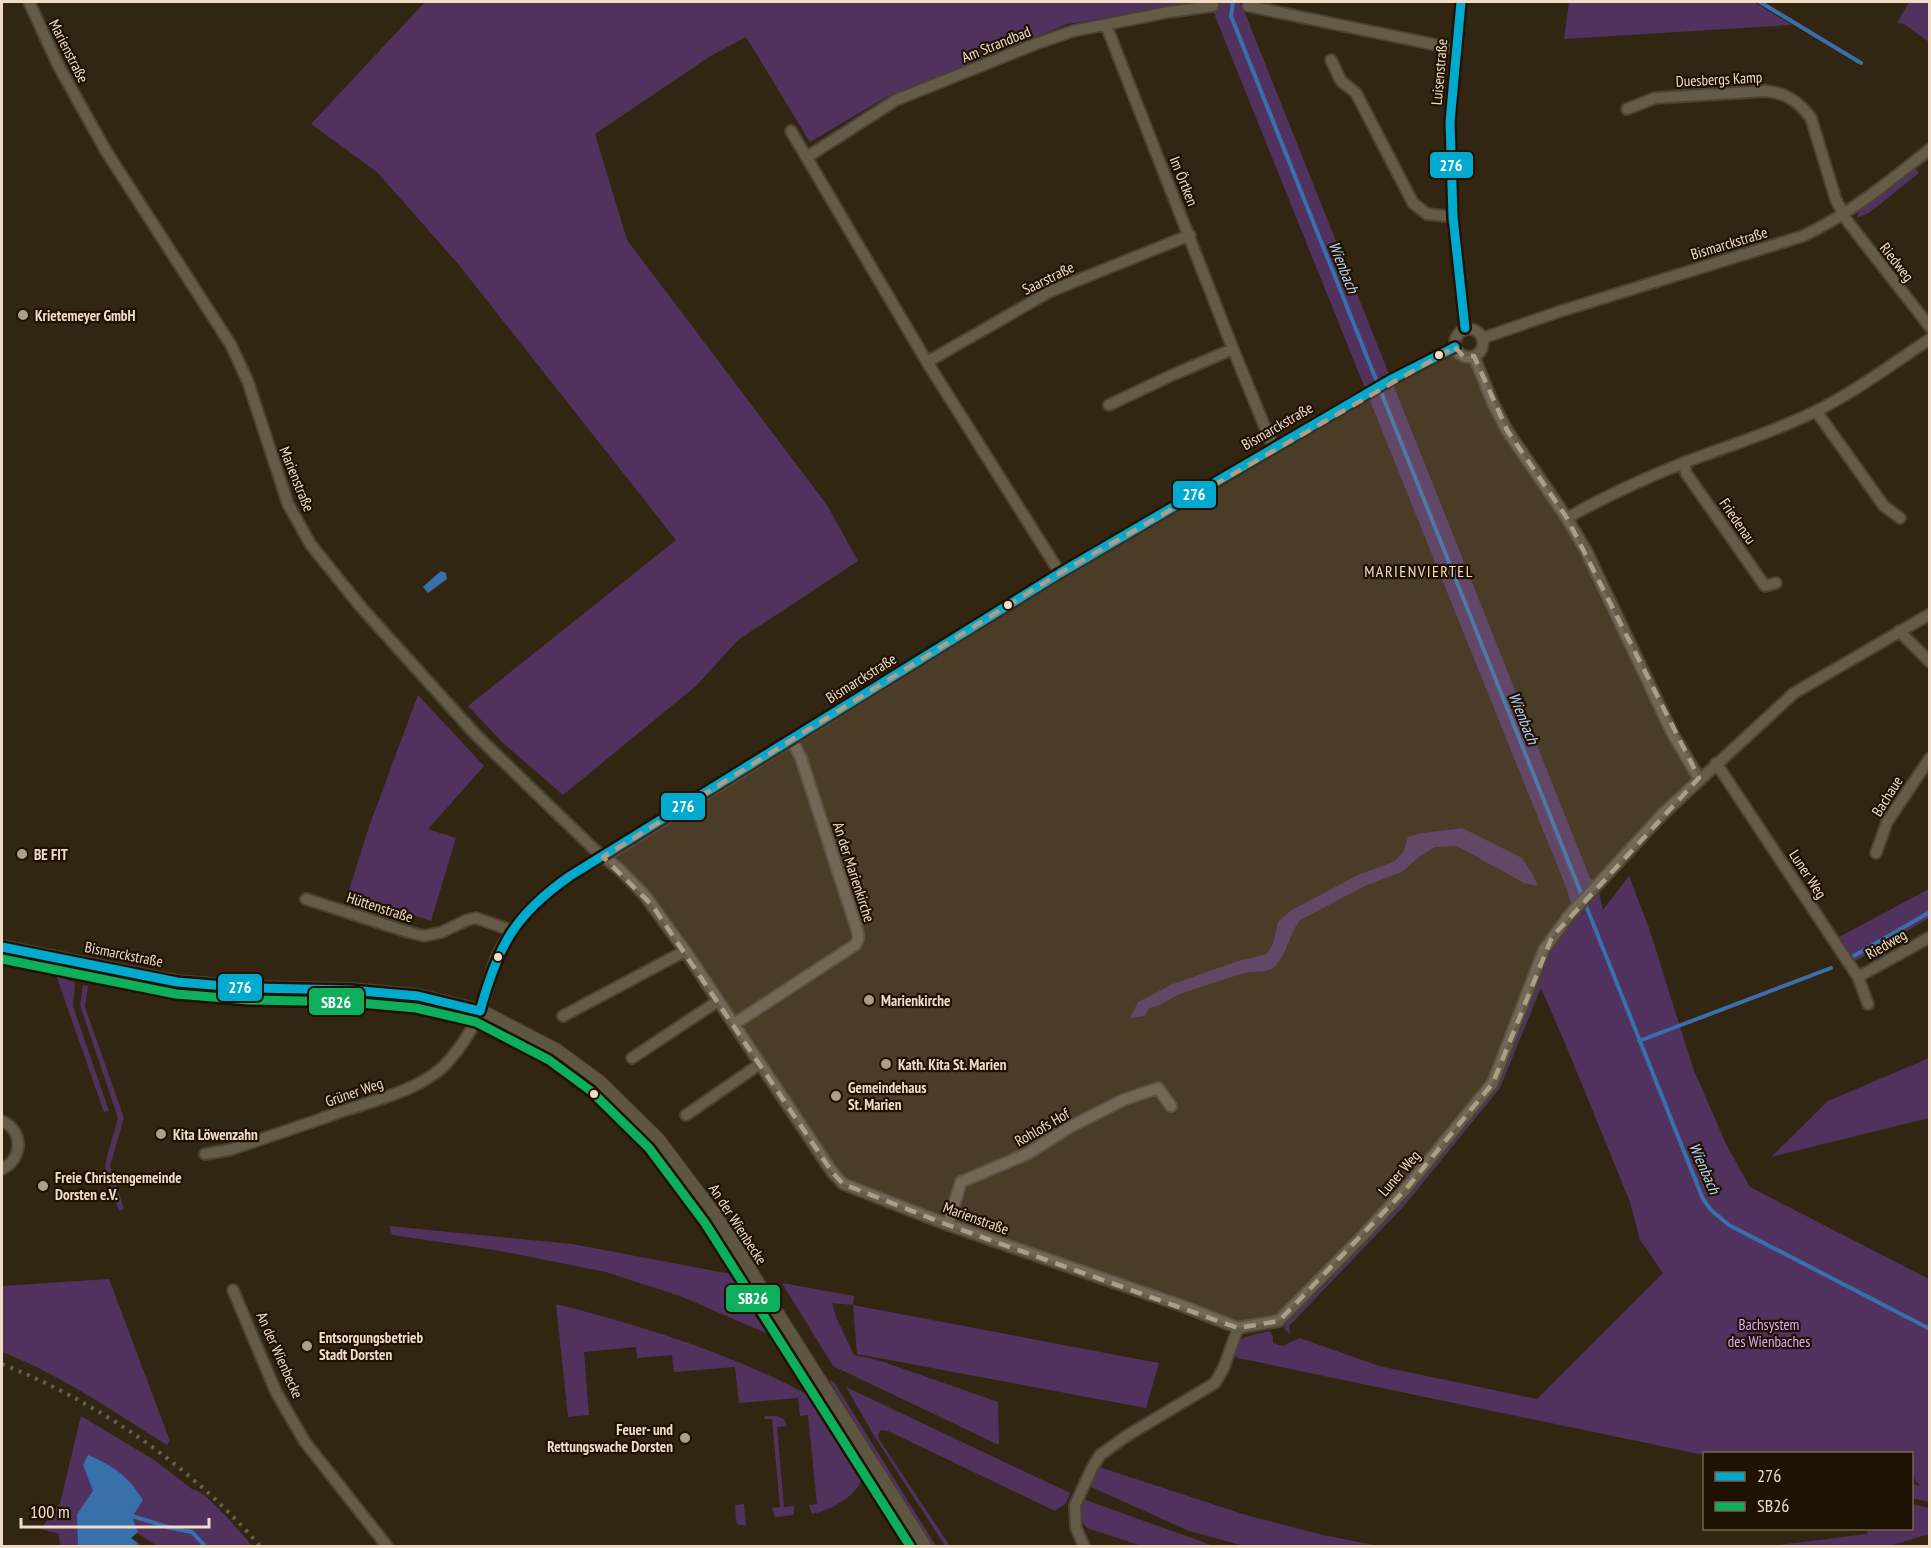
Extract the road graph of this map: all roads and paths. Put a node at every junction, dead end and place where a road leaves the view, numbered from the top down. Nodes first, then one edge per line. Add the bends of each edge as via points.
1 (28, 2) edge
2 (1461, 2) edge
3 (1213, 6) dead end
4 (1248, 6) dead end
5 (1106, 25) junction
6 (1456, 49) junction
7 (1331, 60) dead end
8 (1627, 109) dead end
9 (791, 131) dead end
10 (1929, 149) edge
11 (807, 158) junction
12 (1843, 214) junction
13 (1453, 217) junction
14 (1190, 236) junction
15 (1929, 327) edge
16 (1465, 328) junction
17 (1483, 338) junction
18 (1929, 339) edge
19 (1455, 347) junction
20 (1233, 349) junction
21 (1474, 356) junction
22 (927, 362) junction
23 (1109, 405) dead end
24 (1816, 411) junction
25 (1274, 447) junction
26 (1684, 463) junction
27 (1567, 518) junction
28 (1900, 518) dead end
29 (1060, 573) junction
30 (1776, 583) dead end
31 (1929, 614) edge
32 (1899, 632) junction
33 (1929, 662) edge
34 (792, 740) junction
35 (1929, 758) edge
36 (1716, 763) junction
37 (1699, 778) junction
38 (1876, 853) dead end
39 (603, 857) junction
40 (306, 899) dead end
41 (513, 931) junction
42 (1929, 937) edge
43 (2, 947) edge
44 (685, 951) junction
45 (1858, 977) junction
46 (718, 1001) junction
47 (1868, 1004) dead end
48 (480, 1011) junction
49 (563, 1016) dead end
50 (734, 1024) junction
51 (632, 1058) dead end
52 (760, 1064) junction
53 (1171, 1106) dead end
54 (686, 1115) dead end
55 (2, 1121) edge
56 (206, 1154) dead end
57 (2, 1169) edge
58 (948, 1225) junction
59 (233, 1290) dead end
60 (1238, 1328) junction
61 (387, 1546) edge
62 (924, 1546) edge
63 (1084, 1546) edge

1 - 39 street, Marienstraße via 106,151 231,345 248,382 288,504 311,545 476,735
2 - 6 street, Luisenstraße
3 - 5 street, Am Strandbad
4 - 6 street
5 - 11 street, Am Strandbad via 1033,45 896,99
5 - 14 street, Im Örtken
6 - 13 street, Luisenstraße via 1450,122
7 - 13 street via 1341,81 1356,93 1413,203 1427,214
8 - 12 street, Duesbergs Kamp via 1655,98 1766,91 1784,94 1810,118
9 - 11 street
10 - 12 street, Bismarckstraße
11 - 22 street
12 - 15 street, Riedweg
12 - 17 street, Bismarckstraße via 1803,236
13 - 16 street, Luisenstraße
14 - 20 street, Im Örtken
14 - 22 street, Saarstraße via 1051,291
16 - 17 street via 1476,330
16 - 19 street via 1456,336
17 - 21 street via 1482,349
18 - 24 street
19 - 21 street via 1463,356
19 - 25 street, Bismarckstraße
20 - 23 street
20 - 25 street, Im Örtken
21 - 27 street via 1507,430
22 - 29 street
24 - 26 street via 1756,438
24 - 28 street via 1884,506
25 - 29 street, Bismarckstraße
26 - 27 street via 1632,484
26 - 30 street, Friedenau via 1686,473 1765,586
27 - 37 street via 1586,550 1673,735
29 - 34 street, Bismarckstraße
31 - 32 street, Luner Weg
32 - 33 street
32 - 36 street, Luner Weg via 1794,693
34 - 39 street, Bismarckstraße
34 - 50 street, An der Marienkirche via 812,791 858,940
35 - 38 street, Bachaue via 1887,822
36 - 37 street, Luner Weg
36 - 45 street, Luner Weg
37 - 60 street, Luner Weg via 1574,910 1544,950 1493,1083 1406,1189 1279,1321
39 - 41 street, Bismarckstraße via 545,892
39 - 44 street, Marienstraße via 637,887
40 - 41 street, Hüttenstraße via 424,936 476,918
41 - 48 street, Bismarckstraße via 496,960
42 - 45 street, Riedweg
43 - 48 street, Bismarckstraße via 177,982 418,996
44 - 46 street, Marienstraße
44 - 49 street
45 - 47 street, Luner Weg
46 - 50 street, Marienstraße
46 - 51 street
48 - 56 street, Grüner Weg via 453,1055 424,1081 229,1150
48 - 62 street, An der Wienbecke via 582,1068 658,1140 715,1216
50 - 52 street, Marienstraße
52 - 54 street
52 - 58 street, Marienstraße via 843,1184
53 - 58 street, Rohlofs Hof via 1158,1088 1123,1100 1029,1153 961,1182
55 - 57 street via 12,1128 19,1144 15,1158
58 - 60 street, Marienstraße
59 - 61 street, An der Wienbecke via 276,1392 305,1442
60 - 63 street via 1215,1383 1100,1455 1075,1505 1076,1528

